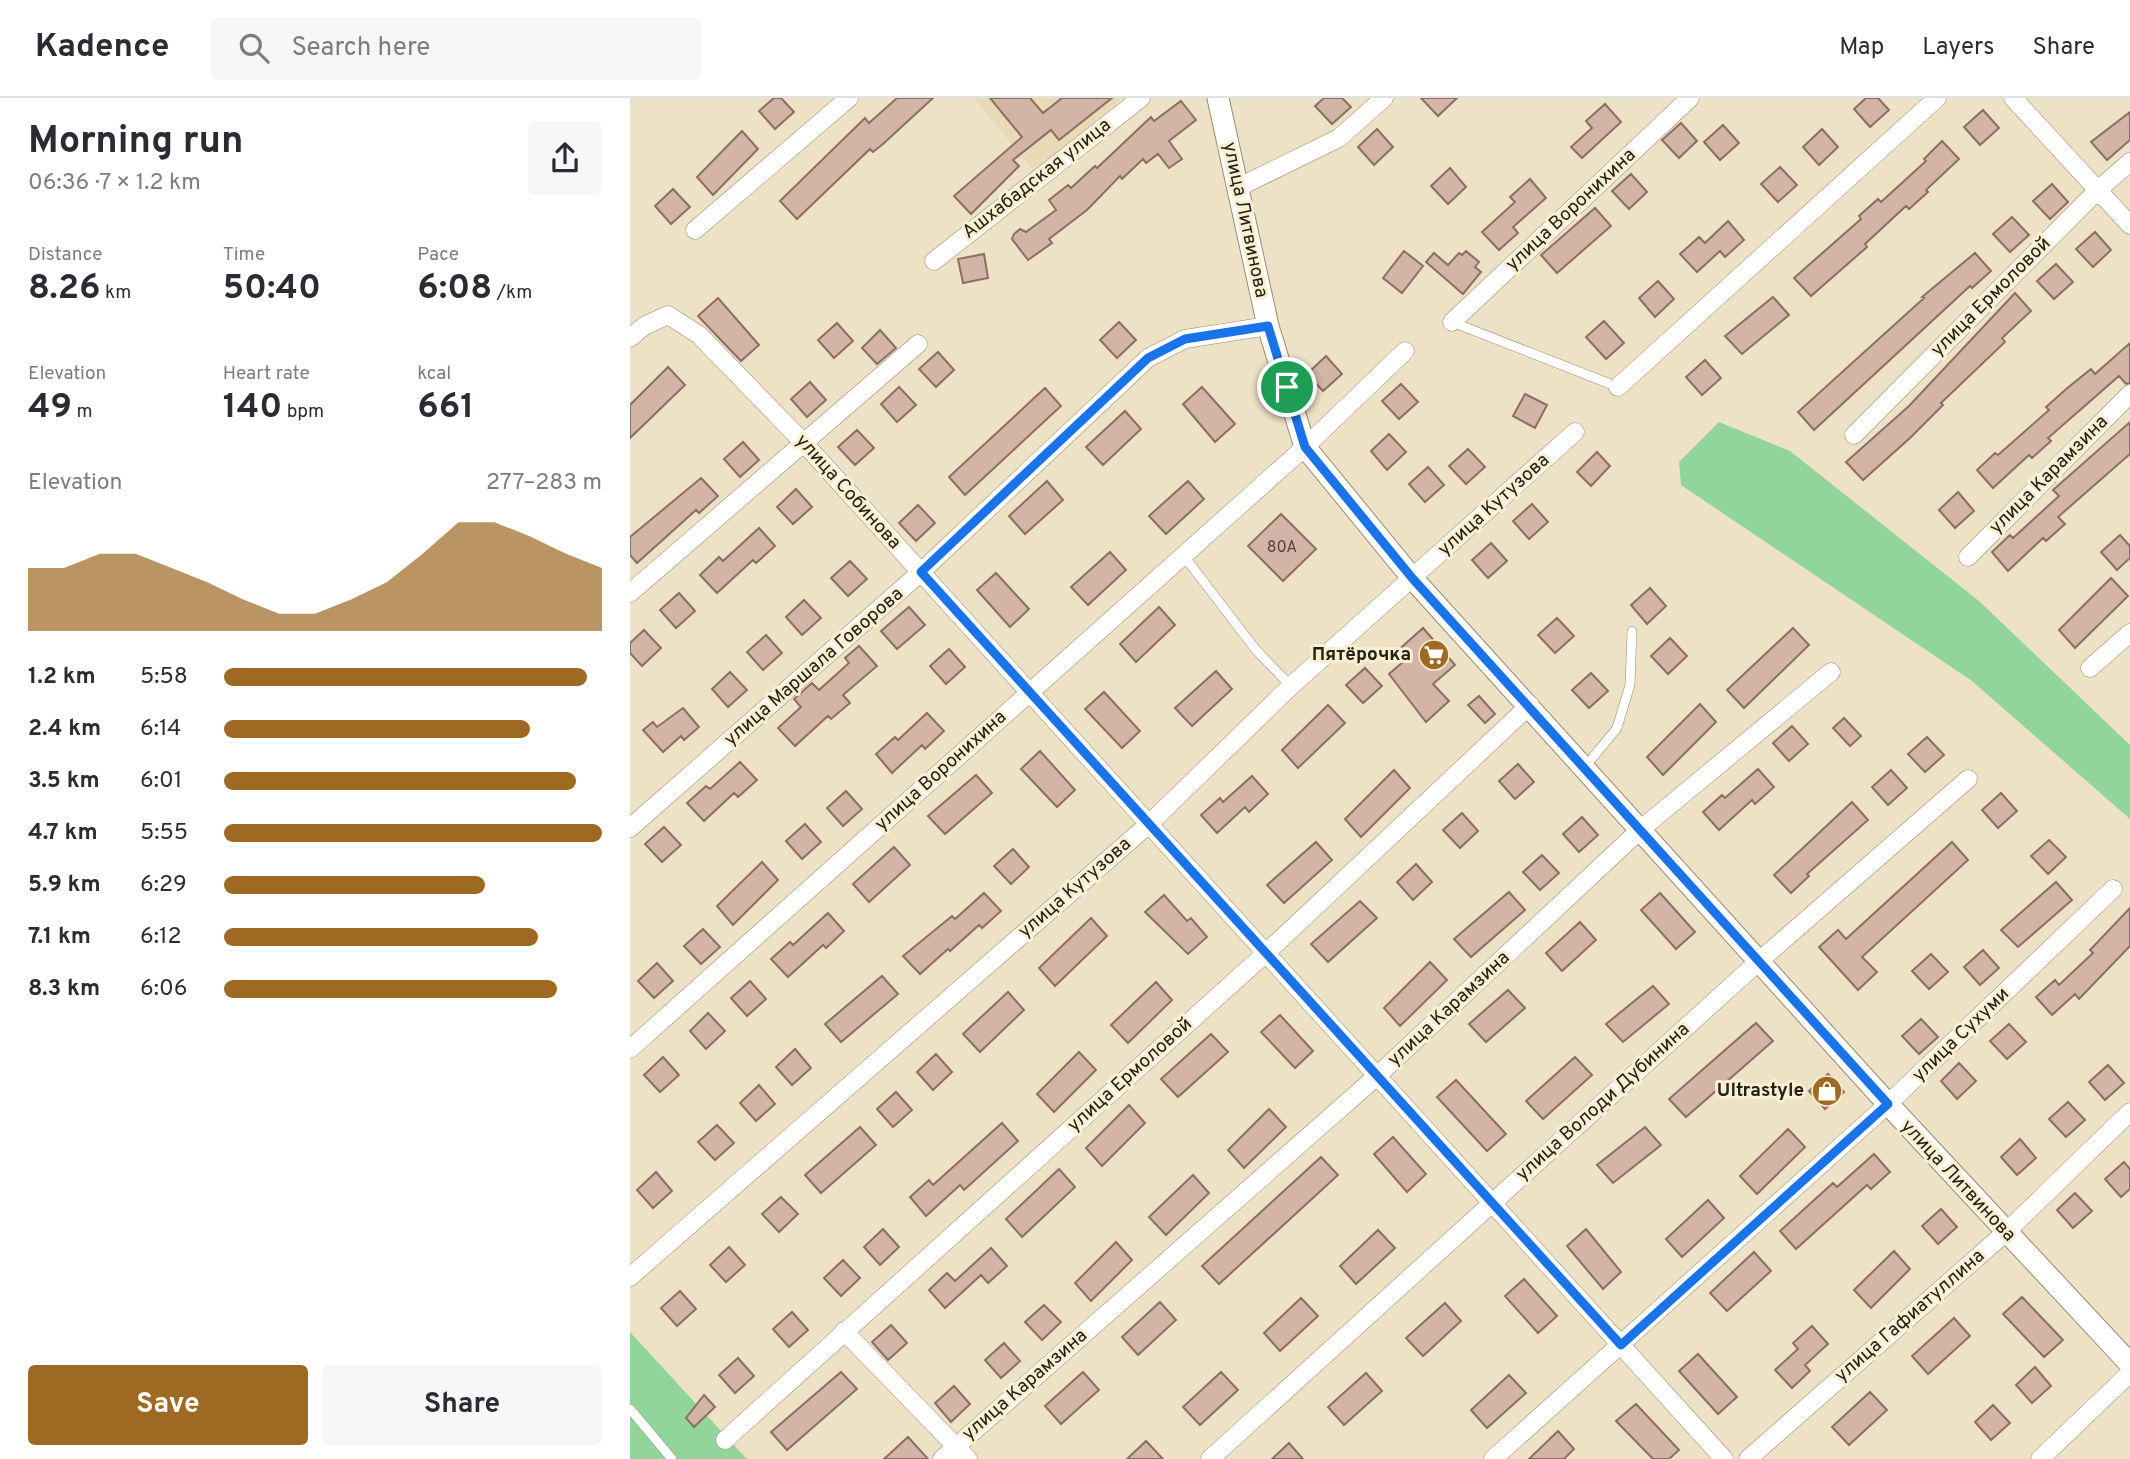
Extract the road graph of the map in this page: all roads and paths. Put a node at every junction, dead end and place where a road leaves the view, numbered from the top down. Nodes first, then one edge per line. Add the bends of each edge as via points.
1 (849, 98) edge
2 (1141, 98) edge
3 (1218, 98) edge
4 (1384, 98) edge
5 (1690, 98) edge
6 (1937, 98) edge
7 (2013, 98) edge
8 (2130, 162) edge
9 (1239, 187) junction
10 (2098, 190) junction
11 (2130, 225) edge
12 (695, 230) dead end
13 (934, 261) dead end
14 (1452, 322) joint
15 (1268, 326) junction
16 (630, 338) edge
17 (918, 344) dead end
18 (1405, 351) dead end
19 (1618, 387) joint
20 (2130, 394) edge
21 (1575, 432) dead end
22 (1854, 435) dead end
23 (802, 441) junction
24 (1305, 447) junction
25 (1184, 556) junction
26 (1968, 557) dead end
27 (921, 572) junction
28 (1413, 579) junction
29 (630, 593) edge
30 (1632, 631) dead end
31 (2130, 633) edge
32 (2090, 668) dead end
33 (1831, 672) dead end
34 (1291, 686) junction
35 (1030, 692) junction
36 (1530, 705) junction
37 (1586, 767) junction
38 (1968, 779) dead end
39 (1149, 824) junction
40 (630, 828) edge
41 (1641, 829) junction
42 (2113, 889) dead end
43 (1266, 953) junction
44 (1759, 962) junction
45 (630, 1048) edge
46 (1377, 1076) junction
47 (1888, 1104) junction
48 (2130, 1112) edge
49 (1492, 1202) junction
50 (2005, 1233) junction
51 (630, 1277) edge
52 (844, 1331) junction
53 (1621, 1345) junction
54 (2130, 1364) edge
55 (2130, 1373) edge
56 (630, 1409) edge
57 (725, 1440) dead end
58 (962, 1452) edge
59 (672, 1459) edge
60 (942, 1459) edge
61 (1210, 1459) edge
62 (1493, 1459) edge
63 (1724, 1459) edge
64 (1748, 1459) edge
65 (2040, 1459) edge

1 - 12 street
2 - 13 street, Ашхабадская улица
3 - 9 street, улица Литвинова
4 - 9 street via 1339,138
5 - 14 street, улица Воронихина
6 - 19 street
7 - 10 street
8 - 10 street, улица Ермоловой
9 - 15 street, улица Литвинова
10 - 11 street
10 - 22 street, улица Ермоловой
14 - 19 lane
15 - 24 street, улица Литвинова
15 - 27 street, улица Маршала Говорова via 1185,339 1148,358
16 - 23 street, улица Собинова via 668,315 699,335
17 - 23 street
18 - 24 street, улица Воронихина
20 - 26 street, улица Карамзина
21 - 28 street, улица Кутузова
23 - 27 street, улица Собинова
23 - 29 street
24 - 25 street, улица Воронихина
24 - 28 street, улица Литвинова
25 - 34 lane via 1256,650
25 - 35 street, улица Воронихина
27 - 35 street, улица Собинова
27 - 40 street, улица Маршала Говорова
28 - 34 street, улица Кутузова
28 - 36 street, улица Литвинова
30 - 37 lane via 1630,685 1617,728
31 - 32 street
33 - 41 street, улица Карамзина
34 - 39 street, улица Кутузова
35 - 39 street, улица Собинова
35 - 45 street, улица Воронихина
36 - 37 street, улица Литвинова
36 - 43 street, улица Ермоловой
37 - 41 street, улица Литвинова
38 - 44 street, улица Володи Дубинина
39 - 43 street, улица Собинова
39 - 51 street, улица Кутузова
41 - 44 street, улица Литвинова
41 - 46 street, улица Карамзина
42 - 47 street, улица Сухуми
43 - 46 street, улица Собинова
43 - 52 street, улица Ермоловой
44 - 47 street, улица Литвинова
44 - 49 street, улица Володи Дубинина
46 - 49 street, улица Собинова
46 - 58 street, улица Карамзина
47 - 50 street, улица Литвинова
47 - 53 street, улица Сухуми
48 - 50 street, улица Гафиатуллина
49 - 53 street, улица Собинова
49 - 61 street, улица Володи Дубинина
50 - 54 street, улица Литвинова
50 - 64 street, улица Гафиатуллина
52 - 57 street, улица Ермоловой
52 - 58 street
53 - 62 street, улица Сухуми
53 - 63 street, улица Собинова
55 - 65 street
56 - 59 lane
58 - 60 street, улица Карамзина

